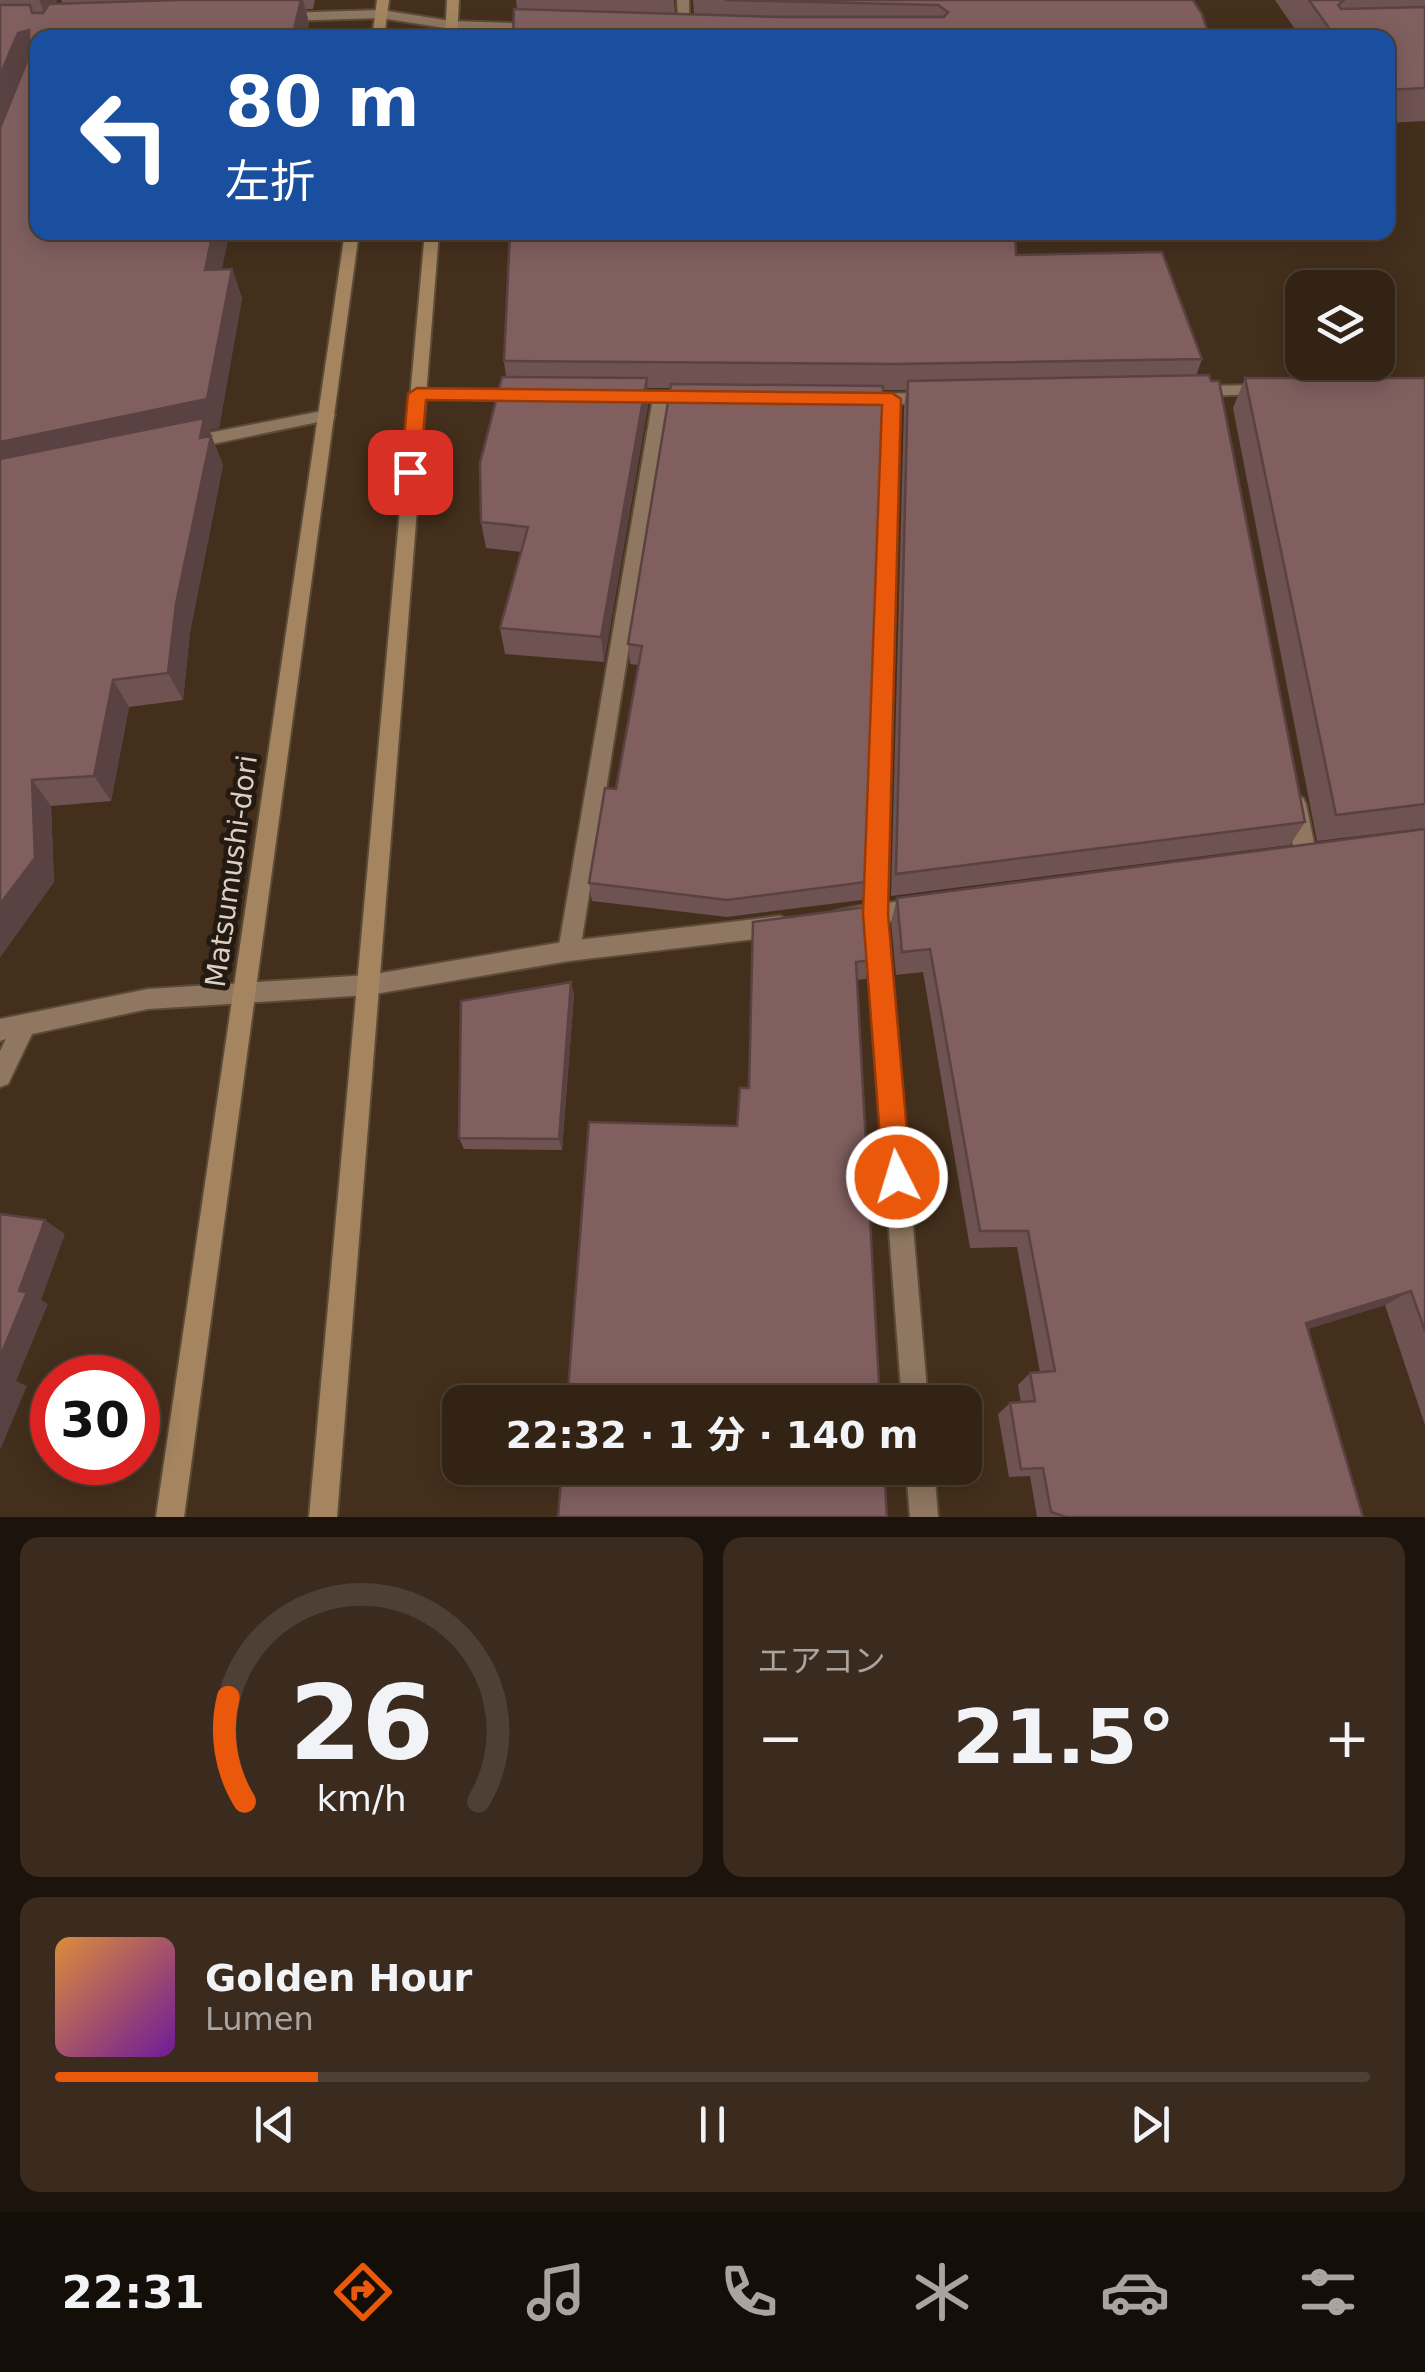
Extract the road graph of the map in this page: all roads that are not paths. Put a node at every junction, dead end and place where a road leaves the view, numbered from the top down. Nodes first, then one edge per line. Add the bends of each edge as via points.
1 (453, 0) edge
2 (683, 0) edge
3 (382, 7) edge
4 (260, 18) edge
5 (550, 28) edge
6 (448, 30) edge
7 (451, 30) edge
8 (484, 30) edge
9 (686, 30) edge
10 (351, 240) edge
11 (431, 240) edge
12 (1274, 390) edge
13 (1179, 392) edge
14 (417, 394) junction
15 (549, 396) edge
16 (605, 397) edge
17 (661, 398) junction
18 (719, 398) edge
19 (949, 398) edge
20 (834, 399) edge
21 (892, 399) junction
22 (327, 416) junction
23 (165, 448) edge
24 (1291, 779) edge
25 (1305, 857) edge
26 (934, 906) edge
27 (876, 914) junction
28 (569, 951) junction
29 (369, 985) junction
30 (244, 992) junction
31 (12, 1029) edge
32 (0, 1076) edge
33 (913, 1385) edge
34 (921, 1485) edge
35 (170, 1517) edge
36 (323, 1517) edge
37 (924, 1517) edge

1 - 7 street
2 - 9 street
3 - 4 street
3 - 6 street
5 - 8 street
10 - 22 street, Matsumushi-dori
11 - 14 street
12 - 13 street via 1219,400
14 - 15 street
14 - 29 street
16 - 17 street
17 - 18 street
17 - 28 street
19 - 21 street
20 - 21 street
21 - 27 street
22 - 23 street
22 - 30 street, Matsumushi-dori
24 - 25 street
26 - 27 street
27 - 28 street
27 - 33 street
28 - 29 street
29 - 30 street
29 - 36 street
30 - 31 street via 148,999
30 - 35 street, Matsumushi-dori
31 - 32 street
34 - 37 street

